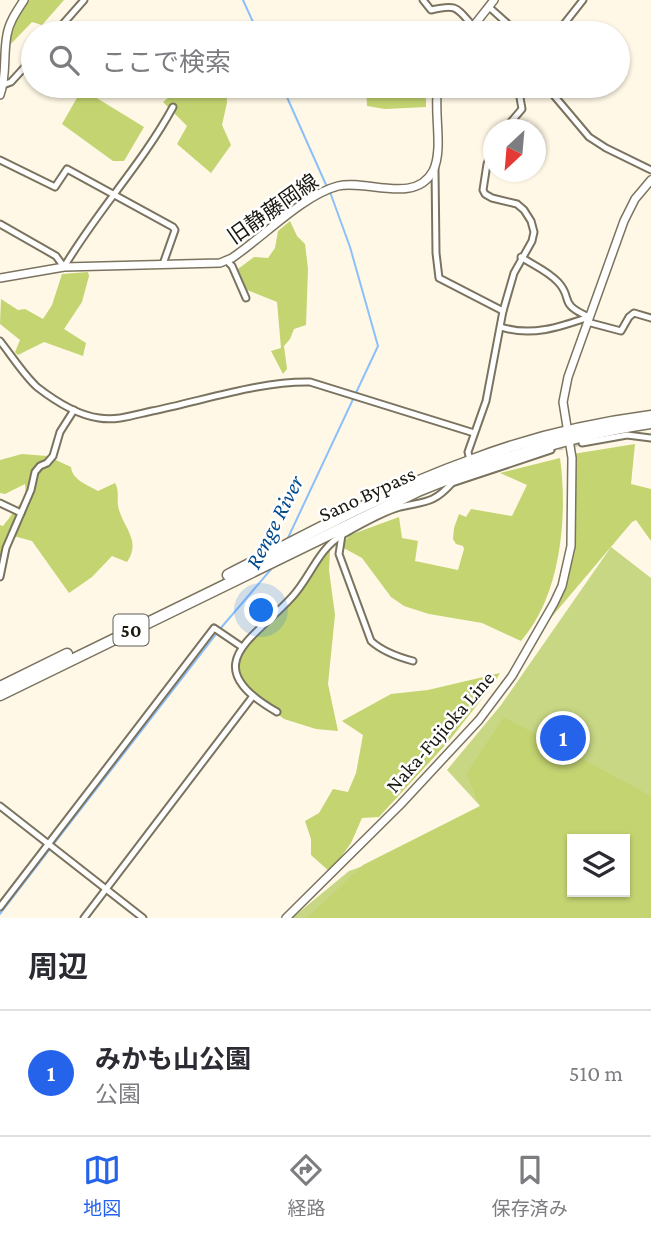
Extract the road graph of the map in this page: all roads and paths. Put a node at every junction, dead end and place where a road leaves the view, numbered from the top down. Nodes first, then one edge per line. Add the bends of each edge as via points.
1 (24, 0) edge
2 (84, 0) edge
3 (423, 0) edge
4 (583, 0) edge
5 (491, 3) edge
6 (66, 21) edge
7 (469, 21) edge
8 (477, 21) edge
9 (507, 21) edge
10 (566, 21) edge
11 (21, 71) edge
12 (3, 85) junction
13 (0, 96) edge
14 (437, 98) edge
15 (521, 98) edge
16 (556, 98) edge
17 (173, 107) dead end
18 (514, 119) edge
19 (0, 160) edge
20 (434, 167) junction
21 (651, 170) edge
22 (651, 180) edge
23 (484, 182) edge
24 (115, 195) junction
25 (0, 224) edge
26 (522, 257) junction
27 (227, 261) junction
28 (163, 264) junction
29 (64, 267) junction
30 (0, 278) edge
31 (246, 298) dead end
32 (503, 311) junction
33 (651, 318) edge
34 (588, 320) junction
35 (501, 327) junction
36 (0, 341) edge
37 (74, 410) junction
38 (651, 416) edge
39 (651, 423) edge
40 (474, 433) junction
41 (569, 435) junction
42 (651, 438) edge
43 (582, 443) tunnel mouth
44 (551, 450) tunnel mouth
45 (472, 468) junction
46 (0, 503) edge
47 (21, 513) junction
48 (342, 535) junction
49 (0, 578) edge
50 (242, 647) junction
51 (413, 661) dead end
52 (0, 687) edge
53 (0, 695) edge
54 (253, 696) junction
55 (277, 712) dead end
56 (0, 806) edge
57 (50, 846) junction
58 (107, 889) junction
59 (0, 907) edge
60 (85, 918) edge
61 (143, 918) edge
62 (286, 918) edge

1 - 12 main road via 7,35
2 - 6 street
3 - 7 street via 431,10 457,8
4 - 10 street
5 - 8 main road
5 - 9 street
11 - 12 street
12 - 13 main road
14 - 20 main road
15 - 18 street via 523,109
16 - 21 street via 590,137
17 - 24 street
19 - 24 street via 55,187 67,169
20 - 27 main road, 旧静藤岡線 via 422,183 409,188 345,186 323,192
20 - 32 street via 439,278
22 - 34 main road, Naka-Fujioka Line via 624,221
23 - 26 street via 485,194 517,204 531,220 532,241
24 - 28 street via 173,227
24 - 29 street
25 - 29 street via 56,256
26 - 32 street
26 - 34 street via 548,272 568,304
27 - 28 main road, 旧静藤岡線
27 - 31 street
28 - 29 main road, 旧静藤岡線
29 - 30 main road, 旧静藤岡線
32 - 35 street
33 - 34 street via 634,313 621,331
34 - 35 street via 544,331
34 - 41 main road, Naka-Fujioka Line via 564,396
35 - 40 street via 486,401
36 - 37 street via 36,385
37 - 40 street via 100,418 127,418 297,382 322,385
37 - 47 street via 60,432 53,456 35,472
38 - 41 highway, Sano Bypass / 50
39 - 41 highway, Sano Bypass / 50
40 - 45 street via 468,452
41 - 45 highway, Sano Bypass / 50
41 - 62 main road, Naka-Fujioka Line via 568,565 554,603 517,667 467,734
42 - 43 street via 627,435
44 - 45 street
45 - 48 street via 441,496 400,507
45 - 52 highway, Sano Bypass / 50 via 420,481
45 - 53 highway, Sano Bypass / 50 via 384,506
46 - 47 street
47 - 49 street via 6,548
48 - 50 street via 327,546 292,598
48 - 51 street via 339,554 371,641
50 - 54 street via 237,677
50 - 57 street via 218,631
54 - 55 street
54 - 58 street
56 - 57 street
57 - 58 street
57 - 59 street
58 - 60 street
58 - 61 street

